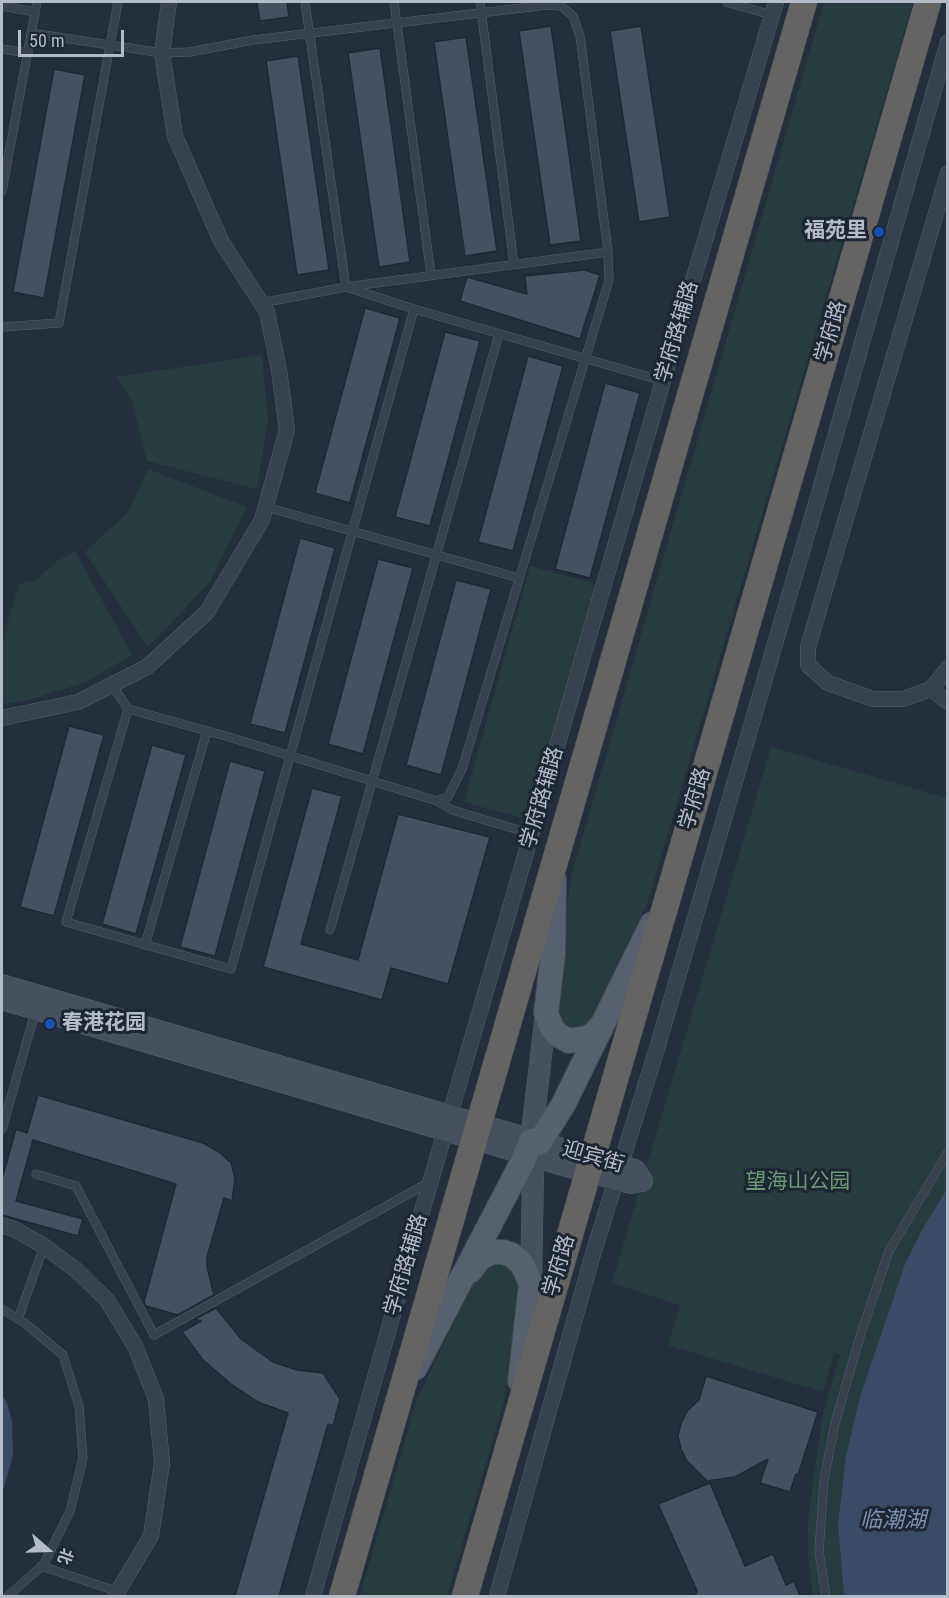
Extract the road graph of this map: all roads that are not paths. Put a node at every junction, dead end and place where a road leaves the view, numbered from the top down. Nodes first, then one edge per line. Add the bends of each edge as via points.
1 (37, 2) edge
2 (118, 2) edge
3 (169, 2) edge
4 (305, 2) edge
5 (394, 2) edge
6 (480, 2) edge
7 (726, 2) edge
8 (804, 2) edge
9 (928, 2) edge
10 (2, 6) edge
11 (774, 8) edge
12 (36, 12) junction
13 (482, 13) junction
14 (397, 23) junction
15 (31, 33) junction
16 (309, 34) junction
17 (948, 42) edge
18 (110, 45) junction
19 (2, 49) edge
20 (162, 53) junction
21 (28, 54) junction
22 (948, 173) edge
23 (2, 191) edge
24 (608, 252) junction
25 (514, 264) junction
26 (431, 275) junction
27 (346, 287) junction
28 (261, 303) junction
29 (414, 309) junction
30 (2, 327) edge
31 (499, 334) junction
32 (584, 357) junction
33 (663, 381) junction
34 (266, 507) junction
35 (353, 531) junction
36 (436, 554) junction
37 (519, 578) junction
38 (948, 668) edge
39 (112, 685) junction
40 (931, 689) junction
41 (948, 702) edge
42 (128, 708) junction
43 (2, 718) edge
44 (207, 731) junction
45 (291, 756) junction
46 (371, 780) junction
47 (437, 801) junction
48 (532, 834) junction
49 (554, 865) junction
50 (670, 888) junction
51 (330, 930) dead end
52 (145, 945) junction
53 (2, 985) edge
54 (2, 999) edge
55 (36, 1009) junction
56 (546, 1013) junction
57 (605, 1022) junction
58 (448, 1123) junction
59 (2, 1129) edge
60 (477, 1131) junction
61 (533, 1148) junction
62 (948, 1152) edge
63 (590, 1165) junction
64 (617, 1172) junction
65 (36, 1174) dead end
66 (431, 1182) junction
67 (2, 1225) edge
68 (44, 1246) junction
69 (531, 1284) junction
70 (454, 1292) junction
71 (2, 1309) edge
72 (18, 1319) junction
73 (400, 1397) junction
74 (514, 1425) junction
75 (41, 1566) junction
76 (118, 1595) edge
77 (8, 1596) edge
78 (313, 1596) edge
79 (342, 1596) edge
80 (465, 1596) edge
81 (497, 1596) edge
82 (826, 1596) edge

1 - 12 lane
2 - 18 lane
3 - 20 street
4 - 16 lane
5 - 14 lane
6 - 13 lane
7 - 11 lane
8 - 49 highway
9 - 50 highway, 学府路
10 - 12 lane
11 - 33 street, 学府路辅路
12 - 15 lane
13 - 14 lane
13 - 24 lane via 547,5 561,6 573,16 579,36
13 - 25 lane
14 - 16 lane
14 - 26 lane
15 - 18 lane
15 - 21 lane
16 - 20 lane
16 - 27 lane
17 - 64 street via 658,1045
18 - 20 lane
18 - 30 lane via 59,323
19 - 21 lane
20 - 28 street via 175,136 221,241
21 - 23 lane
22 - 40 street via 808,647 808,665 828,683 873,699 903,699
24 - 25 lane
24 - 32 lane via 609,280
25 - 26 lane
26 - 27 lane
27 - 28 lane
27 - 29 lane
28 - 34 street via 267,312 279,370 287,430
29 - 31 lane
29 - 35 lane
31 - 32 lane
31 - 36 lane
32 - 33 lane
32 - 37 lane
33 - 48 street, 学府路辅路
34 - 35 lane
34 - 39 street via 207,612 147,668
35 - 36 lane
35 - 45 lane
36 - 37 lane
36 - 46 lane
37 - 47 lane via 462,769 448,797
38 - 40 street
39 - 42 lane
39 - 43 street via 78,702
40 - 41 street
42 - 44 lane
42 - 52 lane via 66,922
44 - 45 lane
44 - 52 lane
45 - 46 lane
45 - 52 lane via 231,969
46 - 47 lane
46 - 51 lane
47 - 48 lane via 452,810
48 - 58 street, 学府路辅路
49 - 56 main road via 553,954
49 - 60 highway
50 - 57 main road
50 - 63 highway, 学府路
53 - 58 main road, 迎宾街
54 - 55 main road, 迎宾街
55 - 58 main road, 迎宾街
55 - 59 lane
56 - 57 main road via 552,1028 569,1041 593,1035
56 - 61 main road
57 - 61 main road via 562,1105
58 - 60 main road, 迎宾街
58 - 66 street, 学府路辅路
60 - 61 main road, 迎宾街
60 - 73 highway
61 - 63 main road, 迎宾街
61 - 69 main road
61 - 70 main road
62 - 82 lane via 889,1251 835,1423 824,1480 819,1551
63 - 64 main road, 迎宾街
63 - 74 highway, 学府路
64 - 81 street
65 - 66 lane via 76,1186 154,1335
66 - 78 street, 学府路辅路
67 - 68 street
68 - 72 lane
68 - 76 street via 107,1300 135,1346 156,1399 162,1463 151,1536
69 - 70 main road via 521,1263 503,1252 492,1252 480,1258
69 - 74 main road
70 - 73 main road
71 - 72 lane
72 - 75 lane via 63,1355 79,1406 83,1458 70,1510
73 - 79 highway
74 - 80 highway, 学府路
75 - 76 lane
75 - 77 lane

